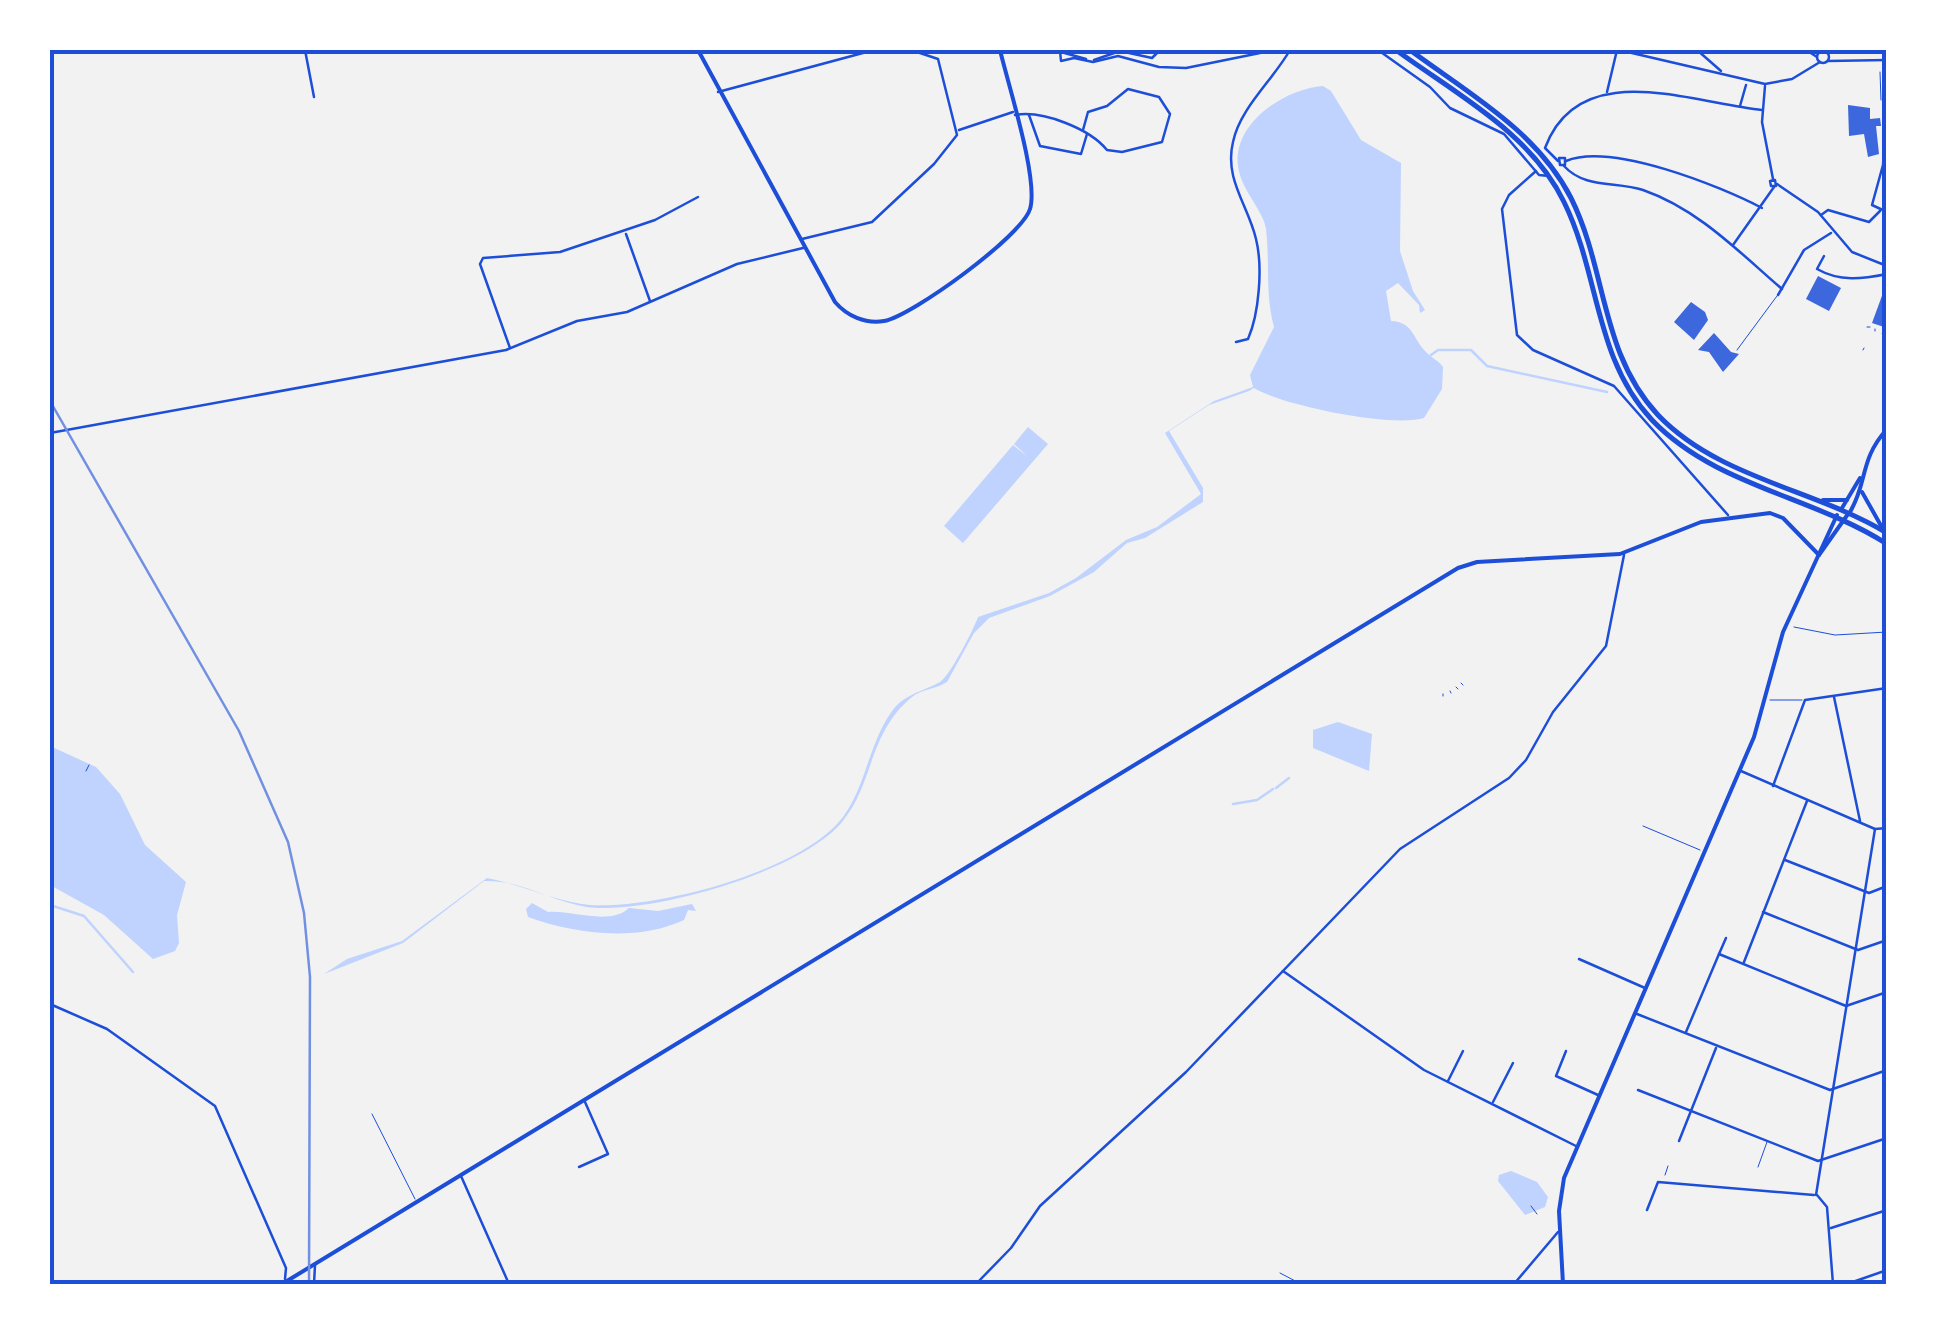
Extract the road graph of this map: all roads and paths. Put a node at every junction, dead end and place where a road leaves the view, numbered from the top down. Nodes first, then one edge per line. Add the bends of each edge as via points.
1 (305, 50) edge
2 (698, 50) edge
3 (874, 50) edge
4 (911, 50) edge
5 (1000, 50) edge
6 (1060, 50) edge
7 (1160, 50) edge
8 (1291, 50) edge
9 (1378, 50) edge
10 (1396, 50) edge
11 (1410, 50) edge
12 (1618, 50) edge
13 (1697, 50) edge
14 (1806, 50) edge
15 (1826, 51) edge
16 (1259, 52) edge
17 (1274, 52) edge
18 (1817, 57) junction
19 (1887, 60) edge
20 (1828, 61) junction
21 (1820, 62) junction
22 (1281, 64) junction
23 (1722, 72) junction
24 (1880, 72) dead end
25 (1747, 82) junction
26 (1765, 84) junction
27 (718, 92) junction
28 (1606, 92) junction
29 (314, 97) dead end
30 (1884, 100) edge
31 (1739, 108) junction
32 (1762, 110) junction
33 (1015, 113) junction
34 (1028, 114) junction
35 (958, 130) junction
36 (1085, 131) junction
37 (1558, 161) junction
38 (1564, 164) junction
39 (1883, 165) edge
40 (1542, 167) junction
41 (1776, 186) junction
42 (698, 197) dead end
43 (1762, 208) junction
44 (1880, 210) junction
45 (1887, 212) edge
46 (1821, 215) junction
47 (625, 231) junction
48 (1833, 232) junction
49 (800, 240) junction
50 (1732, 246) junction
51 (804, 247) junction
52 (1824, 256) dead end
53 (1887, 266) edge
54 (1887, 274) edge
55 (1782, 289) junction
56 (1778, 295) joint
57 (651, 303) junction
58 (1236, 342) dead end
59 (511, 349) junction
60 (1737, 350) dead end
61 (1667, 429) junction
62 (1887, 429) edge
63 (50, 433) edge
64 (1860, 478) junction
65 (1861, 488) junction
66 (1823, 500) junction
67 (1847, 500) junction
68 (1819, 508) junction
69 (1842, 508) junction
70 (1850, 512) junction
71 (1836, 516) junction
72 (1730, 518) junction
73 (1845, 520) junction
74 (1828, 526) junction
75 (1855, 526) junction
76 (1838, 531) junction
77 (1886, 532) edge
78 (1887, 544) edge
79 (1624, 553) junction
80 (1819, 555) junction
81 (1786, 624) junction
82 (1887, 632) edge
83 (1887, 688) edge
84 (1834, 697) junction
85 (1770, 700) dead end
86 (1805, 700) junction
87 (89, 766) dead end
88 (86, 771) dead end
89 (1739, 771) junction
90 (1773, 786) junction
91 (1807, 800) junction
92 (1860, 823) junction
93 (1643, 826) dead end
94 (1887, 828) edge
95 (1875, 829) junction
96 (1704, 852) junction
97 (1784, 860) junction
98 (1887, 886) edge
99 (1865, 891) junction
100 (1764, 912) junction
101 (1726, 938) dead end
102 (1887, 940) edge
103 (1855, 949) junction
104 (1719, 954) junction
105 (1579, 959) dead end
106 (1744, 964) junction
107 (1282, 970) junction
108 (1645, 988) junction
109 (1887, 992) edge
110 (50, 1004) edge
111 (1846, 1006) junction
112 (1634, 1013) junction
113 (1686, 1034) junction
114 (1716, 1046) junction
115 (1463, 1051) dead end
116 (1566, 1051) dead end
117 (1513, 1063) dead end
118 (1887, 1070) edge
119 (1448, 1082) junction
120 (1638, 1090) dead end
121 (1832, 1090) junction
122 (1598, 1096) junction
123 (584, 1100) junction
124 (1492, 1104) junction
125 (1691, 1111) junction
126 (372, 1114) dead end
127 (1887, 1138) edge
128 (1678, 1141) dead end
129 (1768, 1141) junction
130 (1576, 1147) junction
131 (1821, 1160) junction
132 (1668, 1166) dead end
133 (578, 1167) dead end
134 (1758, 1167) dead end
135 (460, 1175) junction
136 (1662, 1182) junction
137 (1816, 1195) junction
138 (417, 1202) junction
139 (1531, 1206) dead end
140 (1647, 1210) dead end
141 (1887, 1210) edge
142 (1537, 1214) dead end
143 (1829, 1228) junction
144 (1560, 1230) junction
145 (1546, 1247) junction
146 (1561, 1247) junction
147 (314, 1264) junction
148 (286, 1268) junction
149 (1887, 1270) edge
150 (300, 1273) junction
151 (1280, 1273) dead end
152 (283, 1283) edge
153 (314, 1284) edge
154 (509, 1284) edge
155 (976, 1284) edge
156 (1302, 1284) edge
157 (1514, 1284) edge
158 (1563, 1284) edge
159 (1832, 1284) edge
160 (1847, 1284) edge

1 - 29 street
2 - 27 street
3 - 27 street
4 - 35 street via 938,59
5 - 33 street
6 - 7 street via 1093,60 1120,51 1152,58
6 - 16 street via 1062,61 1118,56 1164,68
8 - 17 street
8 - 22 street
9 - 40 street via 1450,108 1504,134
10 - 40 main road via 1503,127
11 - 40 main road via 1504,118
12 - 23 street
12 - 28 street
13 - 23 street
14 - 18 street
15 - 18 street
15 - 20 street
16 - 17 street
17 - 22 street
18 - 21 street
19 - 20 street
20 - 21 street
21 - 26 street via 1792,80
22 - 58 street via 1241,122 1231,150 1234,186 1257,244 1255,324 1248,339
23 - 25 street
24 - 30 street
25 - 26 street
25 - 31 street
26 - 32 street
27 - 49 street
28 - 31 street via 1664,91
28 - 37 street via 1555,124 1545,148
30 - 39 street
31 - 32 street
32 - 41 street
33 - 34 street
33 - 35 street
33 - 51 street via 1032,187 1026,218 1012,236 902,314 873,322 847,314
34 - 36 street
34 - 36 street via 1040,146 1081,154
35 - 49 street via 928,171 865,224
36 - 36 street via 1118,152 1154,146 1162,142 1170,114 1159,97 1128,89 1088,112
37 - 38 street
37 - 38 street
38 - 40 street via 1546,177
38 - 43 street via 1656,165
38 - 50 street via 1584,181 1662,198
39 - 44 street via 1872,205
40 - 61 main road via 1580,220 1606,334
40 - 72 street via 1502,208 1517,335 1533,350 1614,386
41 - 43 street
41 - 46 street
42 - 47 street
43 - 50 street
44 - 45 street
44 - 46 street via 1869,222 1828,210
46 - 48 street
47 - 57 street
47 - 59 street via 543,256 489,256 480,264
48 - 53 street via 1857,256
48 - 55 street via 1804,250
49 - 51 street
50 - 55 street
51 - 57 street via 736,264
52 - 54 street via 1816,271 1858,280
55 - 56 street
56 - 60 street
57 - 59 street via 568,324
59 - 63 street
61 - 66 main road via 1722,461
61 - 68 main road via 1725,472
62 - 64 street
64 - 65 street
64 - 67 street
65 - 70 street
65 - 77 street
66 - 67 street
66 - 69 main road
67 - 69 street
68 - 71 main road
68 - 74 street
69 - 70 main road
69 - 71 street
70 - 73 street
70 - 77 main road
71 - 73 main road
71 - 74 street
72 - 79 street via 1693,524
72 - 80 street via 1777,514
73 - 75 main road
73 - 76 street
74 - 80 street
75 - 76 street
75 - 78 main road
76 - 80 street
79 - 107 street via 1606,646 1553,712 1526,760 1416,835
79 - 123 street via 1458,568
80 - 81 street
81 - 82 path via 1835,635
81 - 89 street via 1765,708
83 - 84 street
84 - 86 street
84 - 92 street
85 - 86 street
86 - 90 street
87 - 88 path
89 - 90 street
89 - 96 street
90 - 91 street
91 - 92 street
91 - 97 street
92 - 95 street
93 - 96 street
94 - 95 street
95 - 99 street
96 - 108 street
97 - 99 street
97 - 100 street
98 - 99 street
99 - 103 street
100 - 103 street
100 - 106 street
101 - 104 street
102 - 103 street
103 - 111 street
104 - 106 street
104 - 113 street
105 - 108 street
106 - 111 street
107 - 119 street
107 - 155 street via 1186,1072 1040,1206
108 - 112 street
109 - 111 street
110 - 148 street via 108,1029 213,1104
111 - 121 street
112 - 113 street
112 - 122 street
113 - 114 street
114 - 121 street
114 - 125 street
115 - 119 street
116 - 122 street via 1556,1076
117 - 124 street
118 - 121 street
119 - 124 street
120 - 125 street
121 - 131 street
122 - 130 street
123 - 133 street via 608,1154
123 - 135 street
124 - 130 street
125 - 128 street
125 - 129 street
126 - 138 street
127 - 131 street
129 - 131 street
129 - 134 street
130 - 144 street via 1560,1190
131 - 137 street
132 - 136 path
135 - 138 street
135 - 154 street
136 - 137 street
136 - 140 street
137 - 143 street via 1825,1202
138 - 147 street
139 - 142 path
141 - 143 street
143 - 159 street
144 - 145 street
144 - 146 street
145 - 146 street
145 - 157 street
146 - 158 street
147 - 150 street
147 - 153 street
148 - 150 street
148 - 152 street
149 - 160 street
150 - 152 street
151 - 156 street

